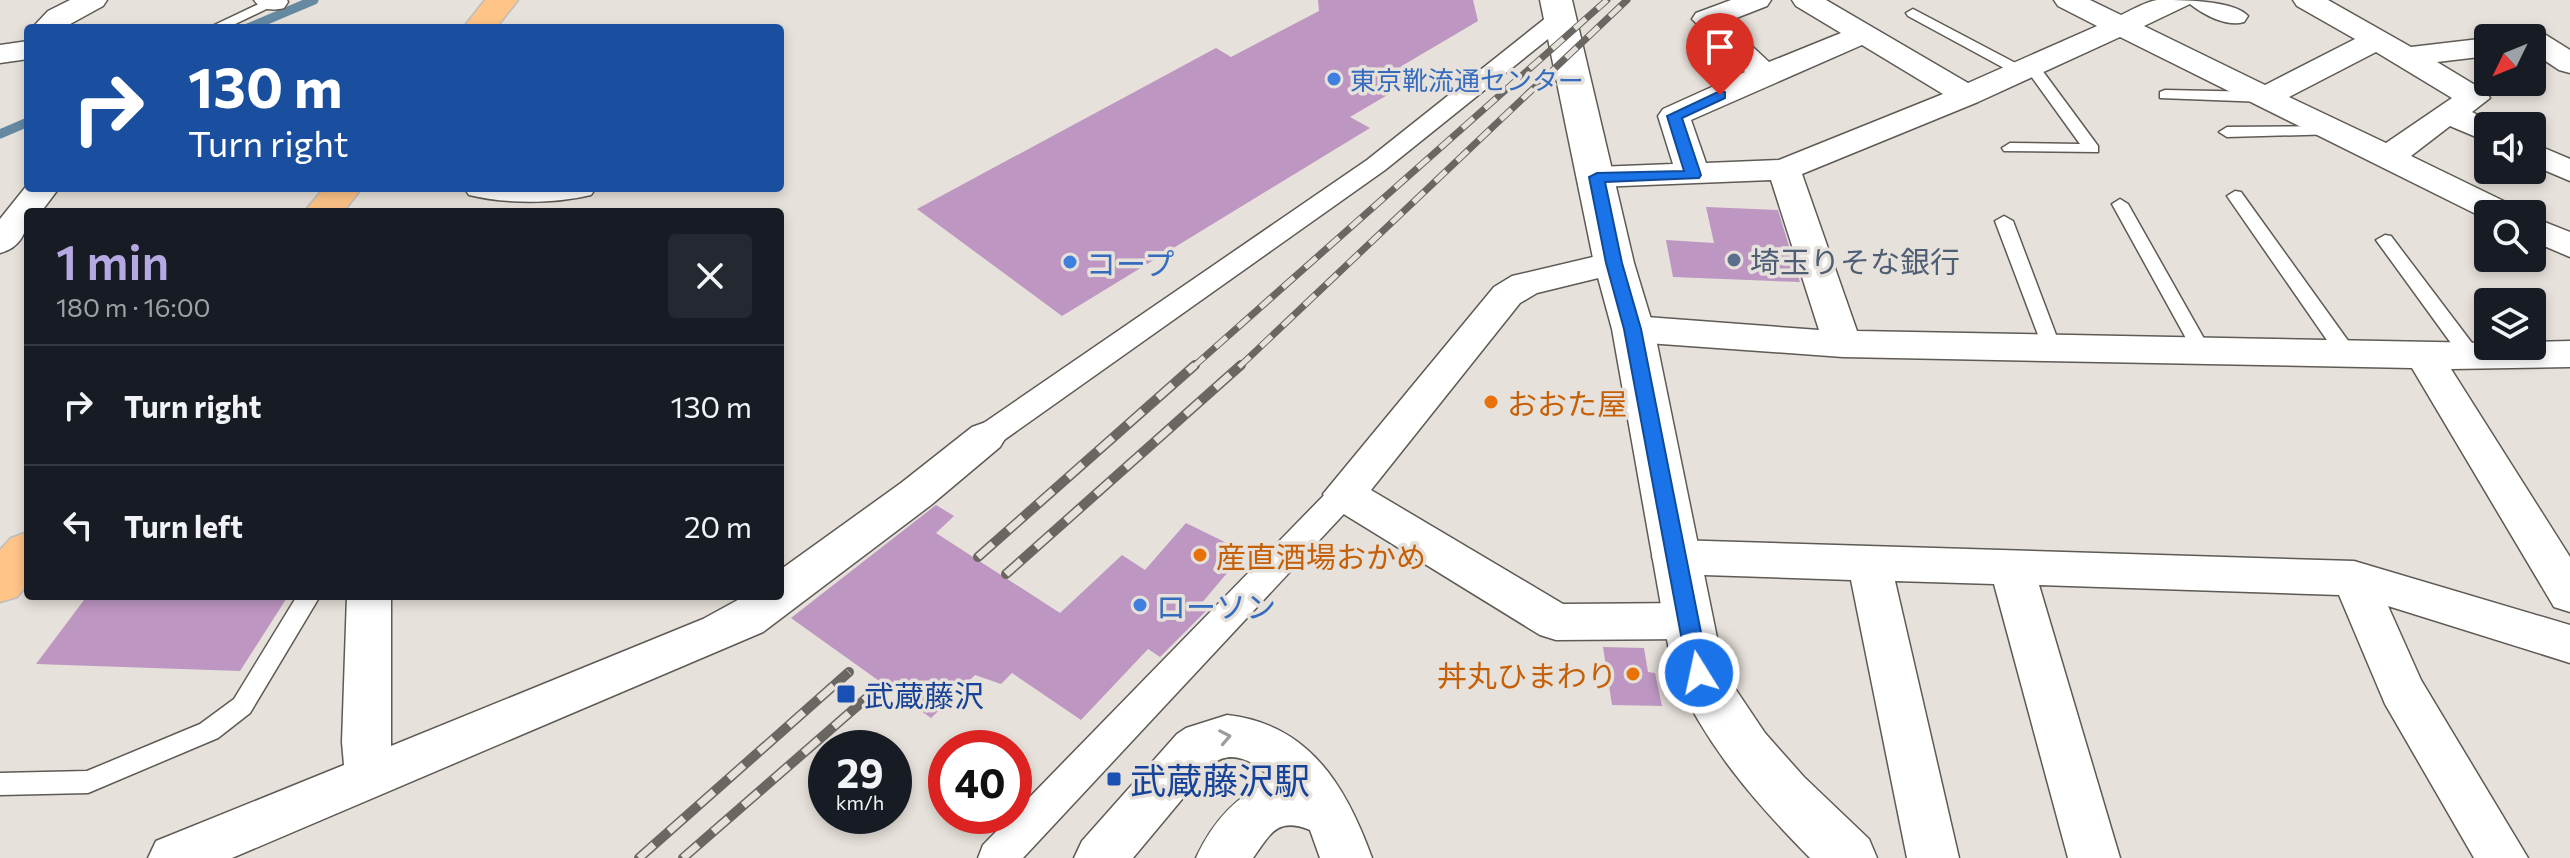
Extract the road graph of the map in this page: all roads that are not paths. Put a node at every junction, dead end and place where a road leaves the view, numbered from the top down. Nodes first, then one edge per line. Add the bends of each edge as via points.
1 (502, 0) edge
2 (1757, 0) edge
3 (1806, 0) edge
4 (2068, 0) edge
5 (2178, 0) edge
6 (2201, 0) edge
7 (2307, 0) edge
8 (83, 1) edge
9 (271, 1) edge
10 (1558, 9) edge
11 (1913, 13) dead end
12 (2234, 16) dead end
13 (51, 24) edge
14 (223, 24) edge
15 (482, 24) edge
16 (2119, 25) junction
17 (1864, 34) junction
18 (2376, 40) junction
19 (2546, 48) edge
20 (2474, 49) edge
21 (2411, 56) junction
22 (2570, 64) edge
23 (2026, 68) junction
24 (1765, 74) junction
25 (1967, 95) junction
26 (2165, 95) dead end
27 (2265, 97) junction
28 (2448, 113) junction
29 (2474, 125) edge
30 (2333, 131) junction
31 (2227, 132) dead end
32 (2010, 148) dead end
33 (2388, 157) junction
34 (2546, 160) edge
35 (1784, 170) junction
36 (2570, 171) edge
37 (1693, 175) junction
38 (1597, 177) junction
39 (39, 192) edge
40 (340, 192) edge
41 (536, 192) edge
42 (2235, 196) dead end
43 (482, 197) edge
44 (2476, 200) edge
45 (2120, 204) dead end
46 (26, 208) edge
47 (326, 208) edge
48 (24, 211) edge
49 (2004, 221) dead end
50 (2546, 235) edge
51 (2385, 240) dead end
52 (0, 242) edge
53 (2570, 246) edge
54 (1614, 263) junction
55 (1633, 329) junction
56 (1843, 344) junction
57 (2052, 348) junction
58 (2202, 351) junction
59 (2347, 354) junction
60 (2570, 354) edge
61 (2423, 355) junction
62 (2471, 356) junction
63 (986, 437) joint
64 (1344, 494) junction
65 (24, 556) edge
66 (1674, 557) junction
67 (1869, 563) junction
68 (2012, 568) junction
69 (2354, 578) junction
70 (0, 583) edge
71 (784, 591) edge
72 (2570, 594) edge
73 (307, 600) edge
74 (369, 600) edge
75 (772, 600) edge
76 (1689, 621) junction
77 (2570, 644) edge
78 (370, 776) junction
79 (0, 784) edge
80 (1335, 842) edge
81 (174, 858) edge
82 (997, 858) edge
83 (1100, 858) edge
84 (1222, 858) edge
85 (1849, 858) edge
86 (1933, 858) edge
87 (2094, 858) edge
88 (2502, 858) edge

1 - 15 highway
2 - 24 street via 1706,19
3 - 17 street
4 - 16 street
5 - 16 street
6 - 12 street
7 - 18 street
8 - 13 street
9 - 14 lane
10 - 38 street
10 - 63 street via 1376,165
11 - 23 lane
16 - 23 street
16 - 27 street
17 - 24 street
17 - 25 street
18 - 21 street
18 - 27 street
19 - 22 street
20 - 21 street
21 - 28 street via 2474,98
23 - 25 street
23 - 32 lane via 2092,149
24 - 37 street via 1674,116
25 - 35 street
26 - 27 lane
27 - 30 street
28 - 29 street
28 - 33 street
30 - 31 lane
30 - 33 street
33 - 44 street
34 - 36 street
35 - 37 street
35 - 56 street
37 - 38 street
38 - 54 street
39 - 46 street
40 - 47 highway
41 - 43 street
42 - 59 lane
45 - 58 lane
48 - 52 street
49 - 57 lane
50 - 53 street
51 - 62 lane
54 - 55 street
54 - 64 street via 1525,284 1507,295
55 - 56 street
55 - 66 street
56 - 57 street
57 - 58 street
58 - 59 street
59 - 61 street
60 - 62 street
61 - 62 street
61 - 72 street
63 - 71 street
64 - 76 street via 1556,622
64 - 82 street
65 - 70 highway
66 - 67 street
66 - 76 street
67 - 68 street
67 - 86 street
68 - 69 street
68 - 87 street
69 - 77 street
69 - 88 street via 2402,690
73 - 79 lane via 242,706 209,731 88,782
74 - 78 street
75 - 78 street via 719,632
76 - 85 street via 1699,673 1715,711 1770,779
78 - 81 street
83 -> 80 street via 1200,744 1230,733 1258,739 1294,767
80 - 84 street via 1303,803 1281,799 1264,807

